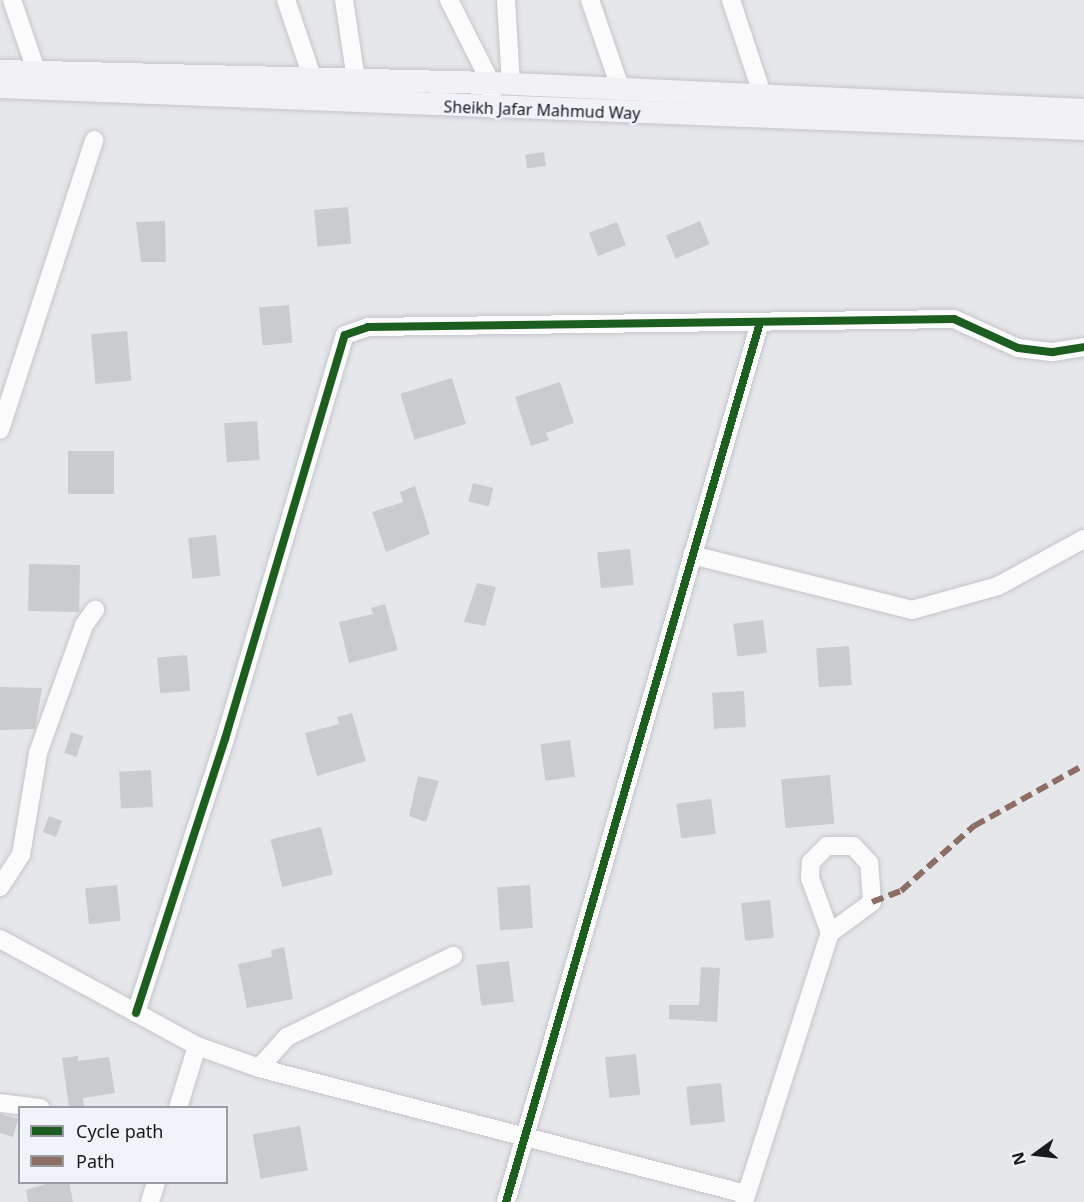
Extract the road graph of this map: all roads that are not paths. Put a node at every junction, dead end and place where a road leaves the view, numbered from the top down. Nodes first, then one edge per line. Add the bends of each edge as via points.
1 (12, 0) edge
2 (286, 0) edge
3 (344, 0) edge
4 (449, 0) edge
5 (506, 0) edge
6 (590, 0) edge
7 (731, 0) edge
8 (0, 71) edge
9 (37, 73) junction
10 (312, 77) junction
11 (356, 79) junction
12 (502, 84) junction
13 (0, 87) edge
14 (621, 90) junction
15 (762, 94) junction
16 (493, 110) junction
17 (1084, 110) edge
18 (1084, 129) edge
19 (94, 140) dead end
20 (759, 326) junction
21 (1084, 347) edge
22 (0, 430) edge
23 (1084, 539) edge
24 (692, 555) junction
25 (95, 610) dead end
26 (0, 887) edge
27 (830, 933) junction
28 (0, 939) edge
29 (453, 956) dead end
30 (136, 1013) junction
31 (197, 1046) junction
32 (259, 1068) junction
33 (0, 1103) edge
34 (31, 1106) edge
35 (178, 1106) edge
36 (525, 1136) junction
37 (155, 1184) edge
38 (745, 1198) edge
39 (150, 1202) edge
40 (506, 1202) edge

1 - 9 street
2 - 10 street
3 - 11 street
4 - 12 street
5 - 12 street
6 - 14 street
7 - 15 street
8 - 9 main road, Sheikh Jafar Mahmud Way
9 - 10 main road, Sheikh Jafar Mahmud Way
10 - 11 main road, Sheikh Jafar Mahmud Way
11 - 12 main road, Sheikh Jafar Mahmud Way
12 - 14 main road, Sheikh Jafar Mahmud Way
12 - 16 street
13 - 16 main road, Sheikh Jafar Mahmud Way
14 - 15 main road, Sheikh Jafar Mahmud Way
15 - 17 main road, Sheikh Jafar Mahmud Way
16 - 18 main road, Sheikh Jafar Mahmud Way
19 - 22 street
20 - 21 street via 954,320 1017,348 1053,351
20 - 24 street
20 - 30 street via 368,327 345,335 225,739
23 - 24 street via 998,586 912,610
24 - 36 street
25 - 26 street via 84,625 38,753 21,855
27 - 27 street via 872,902 869,863 853,846 827,846 811,862 810,878
27 - 38 street
28 - 30 street
29 - 32 street via 287,1037
30 - 31 street
31 - 32 street
31 - 35 street
32 - 36 street
33 - 34 street
36 - 38 street
36 - 40 street
37 - 39 street

